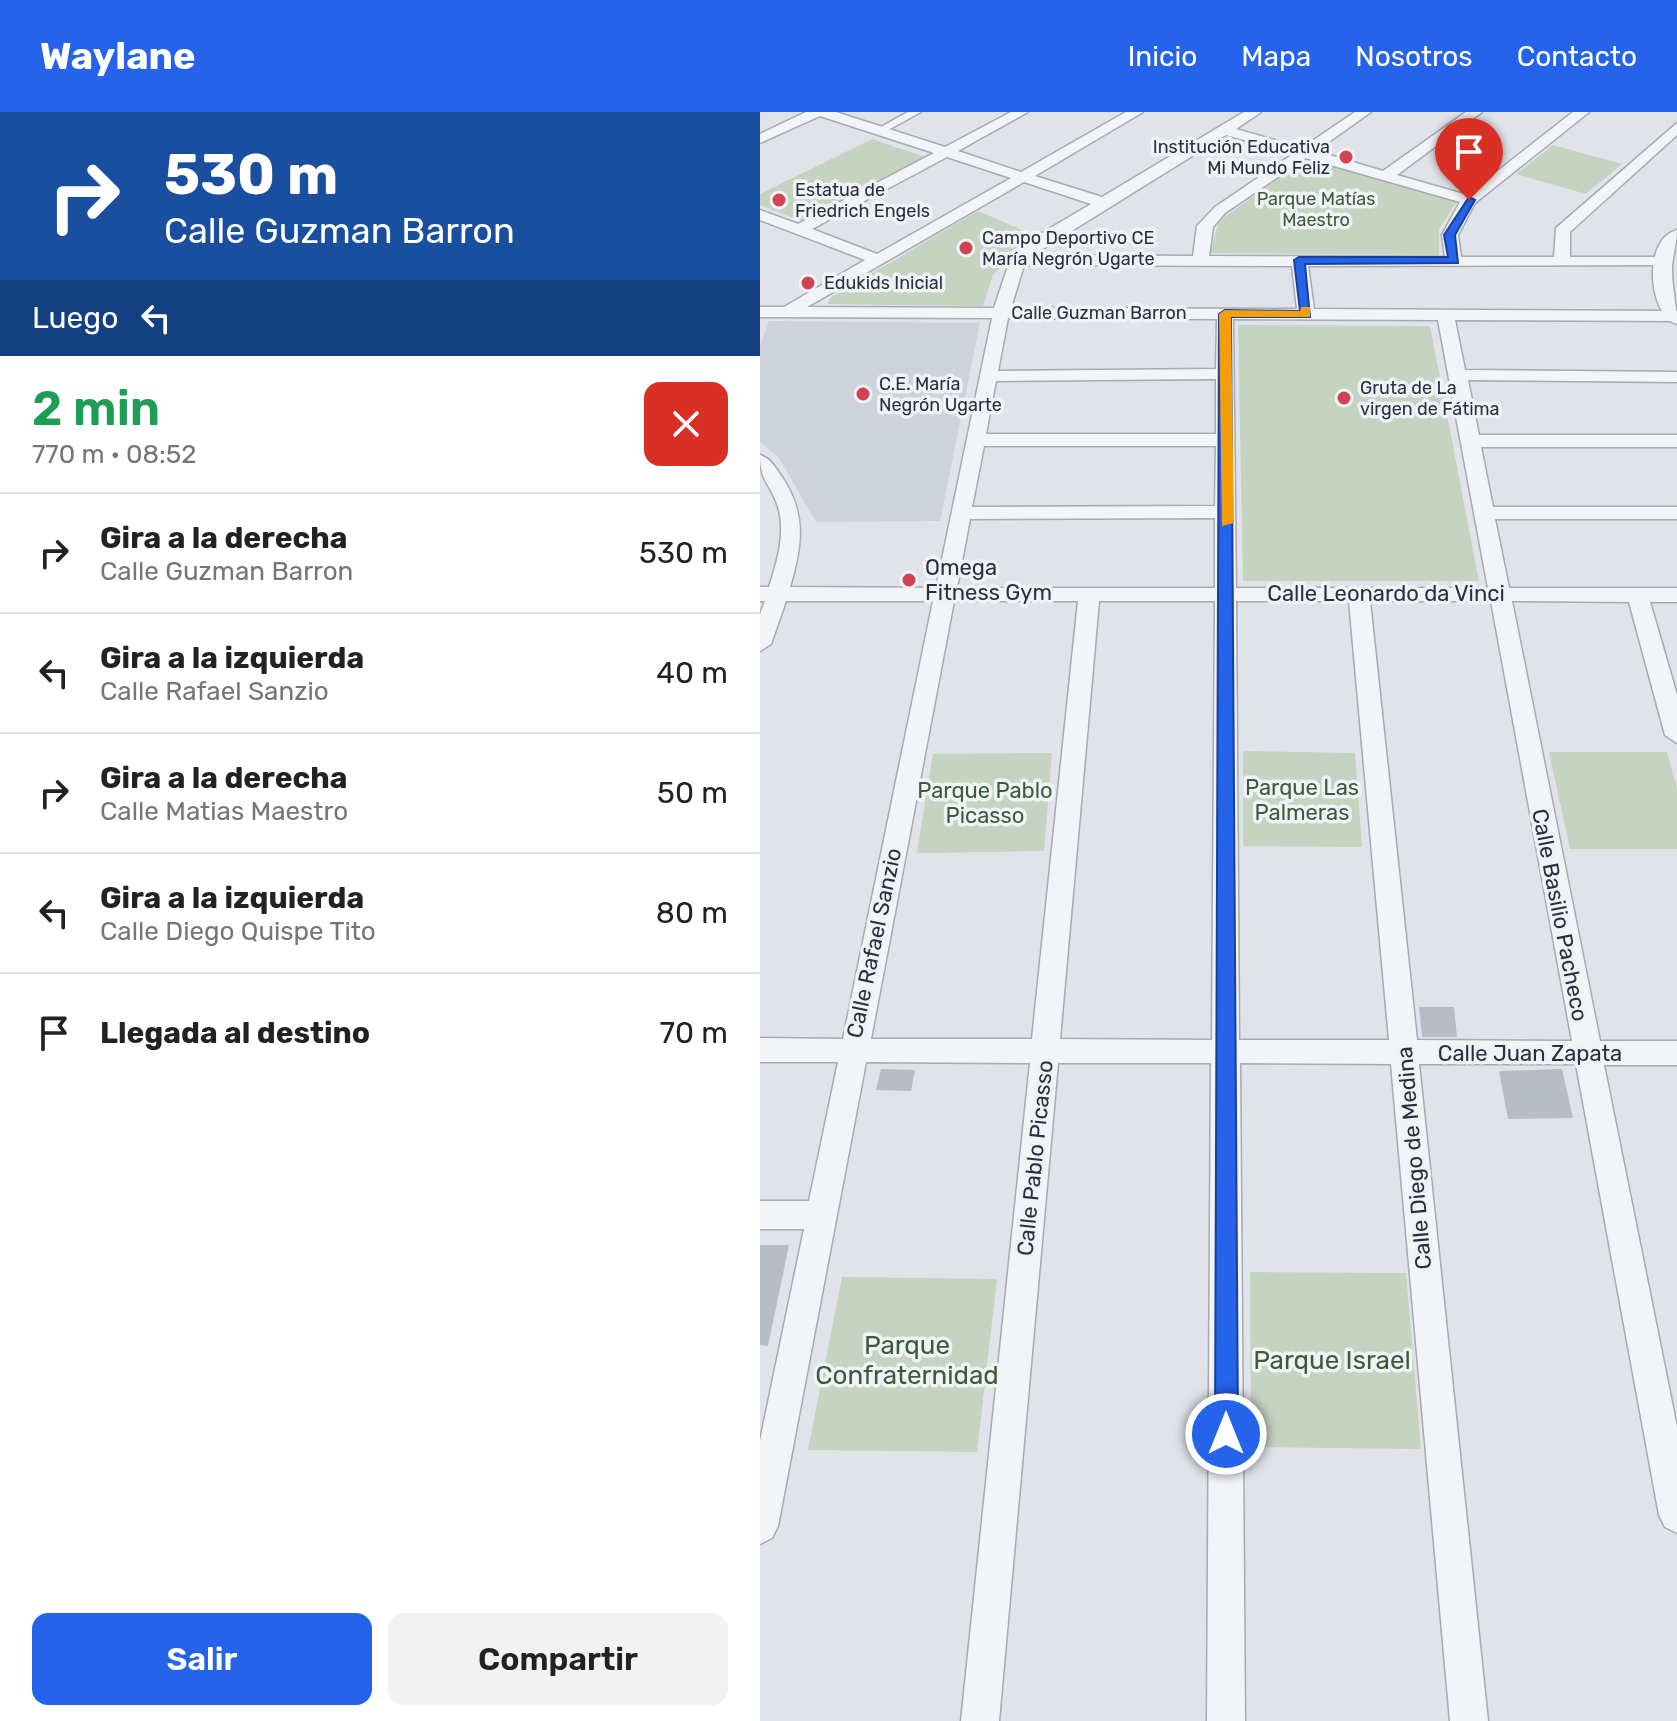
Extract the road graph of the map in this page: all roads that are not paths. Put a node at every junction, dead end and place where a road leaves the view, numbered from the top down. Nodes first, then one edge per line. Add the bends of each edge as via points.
1 (820, 112) edge
2 (835, 112) edge
3 (916, 112) edge
4 (1021, 112) edge
5 (1136, 112) edge
6 (1254, 112) edge
7 (1364, 112) edge
8 (1475, 112) edge
9 (1582, 112) edge
10 (1677, 127) edge
11 (881, 129) junction
12 (1225, 130) junction
13 (760, 139) edge
14 (948, 150) junction
15 (1303, 152) junction
16 (1385, 176) junction
17 (1022, 177) junction
18 (1469, 200) junction
19 (1104, 203) junction
20 (760, 215) edge
21 (799, 230) junction
22 (1677, 236) edge
23 (879, 260) junction
24 (1017, 260) junction
25 (1200, 260) junction
26 (1299, 260) junction
27 (1454, 261) junction
28 (1562, 262) junction
29 (1660, 262) junction
30 (760, 312) edge
31 (787, 312) junction
32 (1001, 313) junction
33 (1225, 314) junction
34 (1306, 314) junction
35 (1446, 315) junction
36 (1677, 316) edge
37 (1225, 374) junction
38 (1458, 375) junction
39 (991, 376) junction
40 (1677, 377) edge
41 (978, 440) junction
42 (1226, 440) junction
43 (1469, 441) junction
44 (1677, 441) edge
45 (760, 461) edge
46 (1227, 512) junction
47 (963, 513) junction
48 (1483, 513) junction
49 (1677, 513) edge
50 (1227, 593) junction
51 (1498, 593) junction
52 (768, 594) edge
53 (1089, 594) junction
54 (1359, 594) junction
55 (1637, 594) junction
56 (946, 595) junction
57 (1677, 595) edge
58 (760, 644) edge
59 (1677, 735) edge
60 (760, 1050) edge
61 (852, 1050) junction
62 (1045, 1051) junction
63 (1227, 1051) junction
64 (1404, 1052) junction
65 (1586, 1053) junction
66 (1677, 1053) edge
67 (760, 1215) edge
68 (820, 1215) junction
69 (1677, 1515) edge
70 (760, 1526) edge
71 (980, 1721) edge
72 (1226, 1721) edge
73 (1469, 1721) edge

1 - 11 street
1 - 13 street
2 - 11 street
3 - 11 street
4 - 14 street
5 - 17 street
6 - 12 street
7 - 15 street
8 - 16 street
9 - 18 street
10 - 28 street via 1562,231
11 - 14 street
12 - 15 street
12 - 19 street
14 - 17 street
14 - 21 street
15 - 16 street
15 - 25 street via 1211,218 1201,240
16 - 18 street
17 - 19 street
17 - 23 street
18 - 27 street via 1450,235
19 - 24 street
20 - 21 street
21 - 23 street
22 - 29 street
23 - 31 street
24 - 25 street
24 - 32 street, Calle Rafael Sanzio
25 - 26 street
26 - 27 street
26 - 34 street
27 - 28 street
28 - 29 street
29 - 36 street
30 - 31 street, Calle Guzman Barron
31 - 32 street, Calle Guzman Barron
32 - 33 street, Calle Guzman Barron
32 - 39 street, Calle Rafael Sanzio
33 - 34 street, Calle Guzman Barron
33 - 37 street
34 - 35 street, Calle Guzman Barron
35 - 36 street, Calle Guzman Barron
35 - 38 street, Calle Basilio Pacheco
37 - 39 street
37 - 42 street
38 - 40 street
38 - 43 street, Calle Basilio Pacheco
39 - 41 street, Calle Rafael Sanzio
41 - 42 street
41 - 47 street, Calle Rafael Sanzio
42 - 46 street
43 - 44 street
43 - 48 street, Calle Basilio Pacheco
45 - 52 street via 790,512 791,539
46 - 47 street
46 - 50 street
47 - 56 street, Calle Rafael Sanzio
48 - 49 street
48 - 51 street, Calle Basilio Pacheco
50 - 53 street, Calle Leonardo da Vinci
50 - 54 street, Calle Leonardo da Vinci
50 - 63 street
51 - 54 street, Calle Leonardo da Vinci
51 - 55 street, Calle Leonardo da Vinci
51 - 65 street, Calle Basilio Pacheco
52 - 56 street, Calle Leonardo da Vinci
52 - 58 street
53 - 56 street, Calle Leonardo da Vinci
53 - 62 street, Calle Pablo Picasso
54 - 64 street, Calle Diego de Medina
55 - 57 street, Calle Leonardo da Vinci
55 - 59 street
56 - 61 street, Calle Rafael Sanzio
60 - 61 street, Calle Juan Zapata
61 - 62 street, Calle Juan Zapata
61 - 68 street, Calle Rafael Sanzio
62 - 63 street, Calle Juan Zapata
62 - 71 street, Calle Pablo Picasso
63 - 64 street, Calle Juan Zapata
63 - 72 street
64 - 65 street, Calle Juan Zapata
64 - 73 street, Calle Diego de Medina
65 - 66 street, Calle Juan Zapata
65 - 69 street, Calle Basilio Pacheco
67 - 68 street
68 - 70 street, Calle Rafael Sanzio

